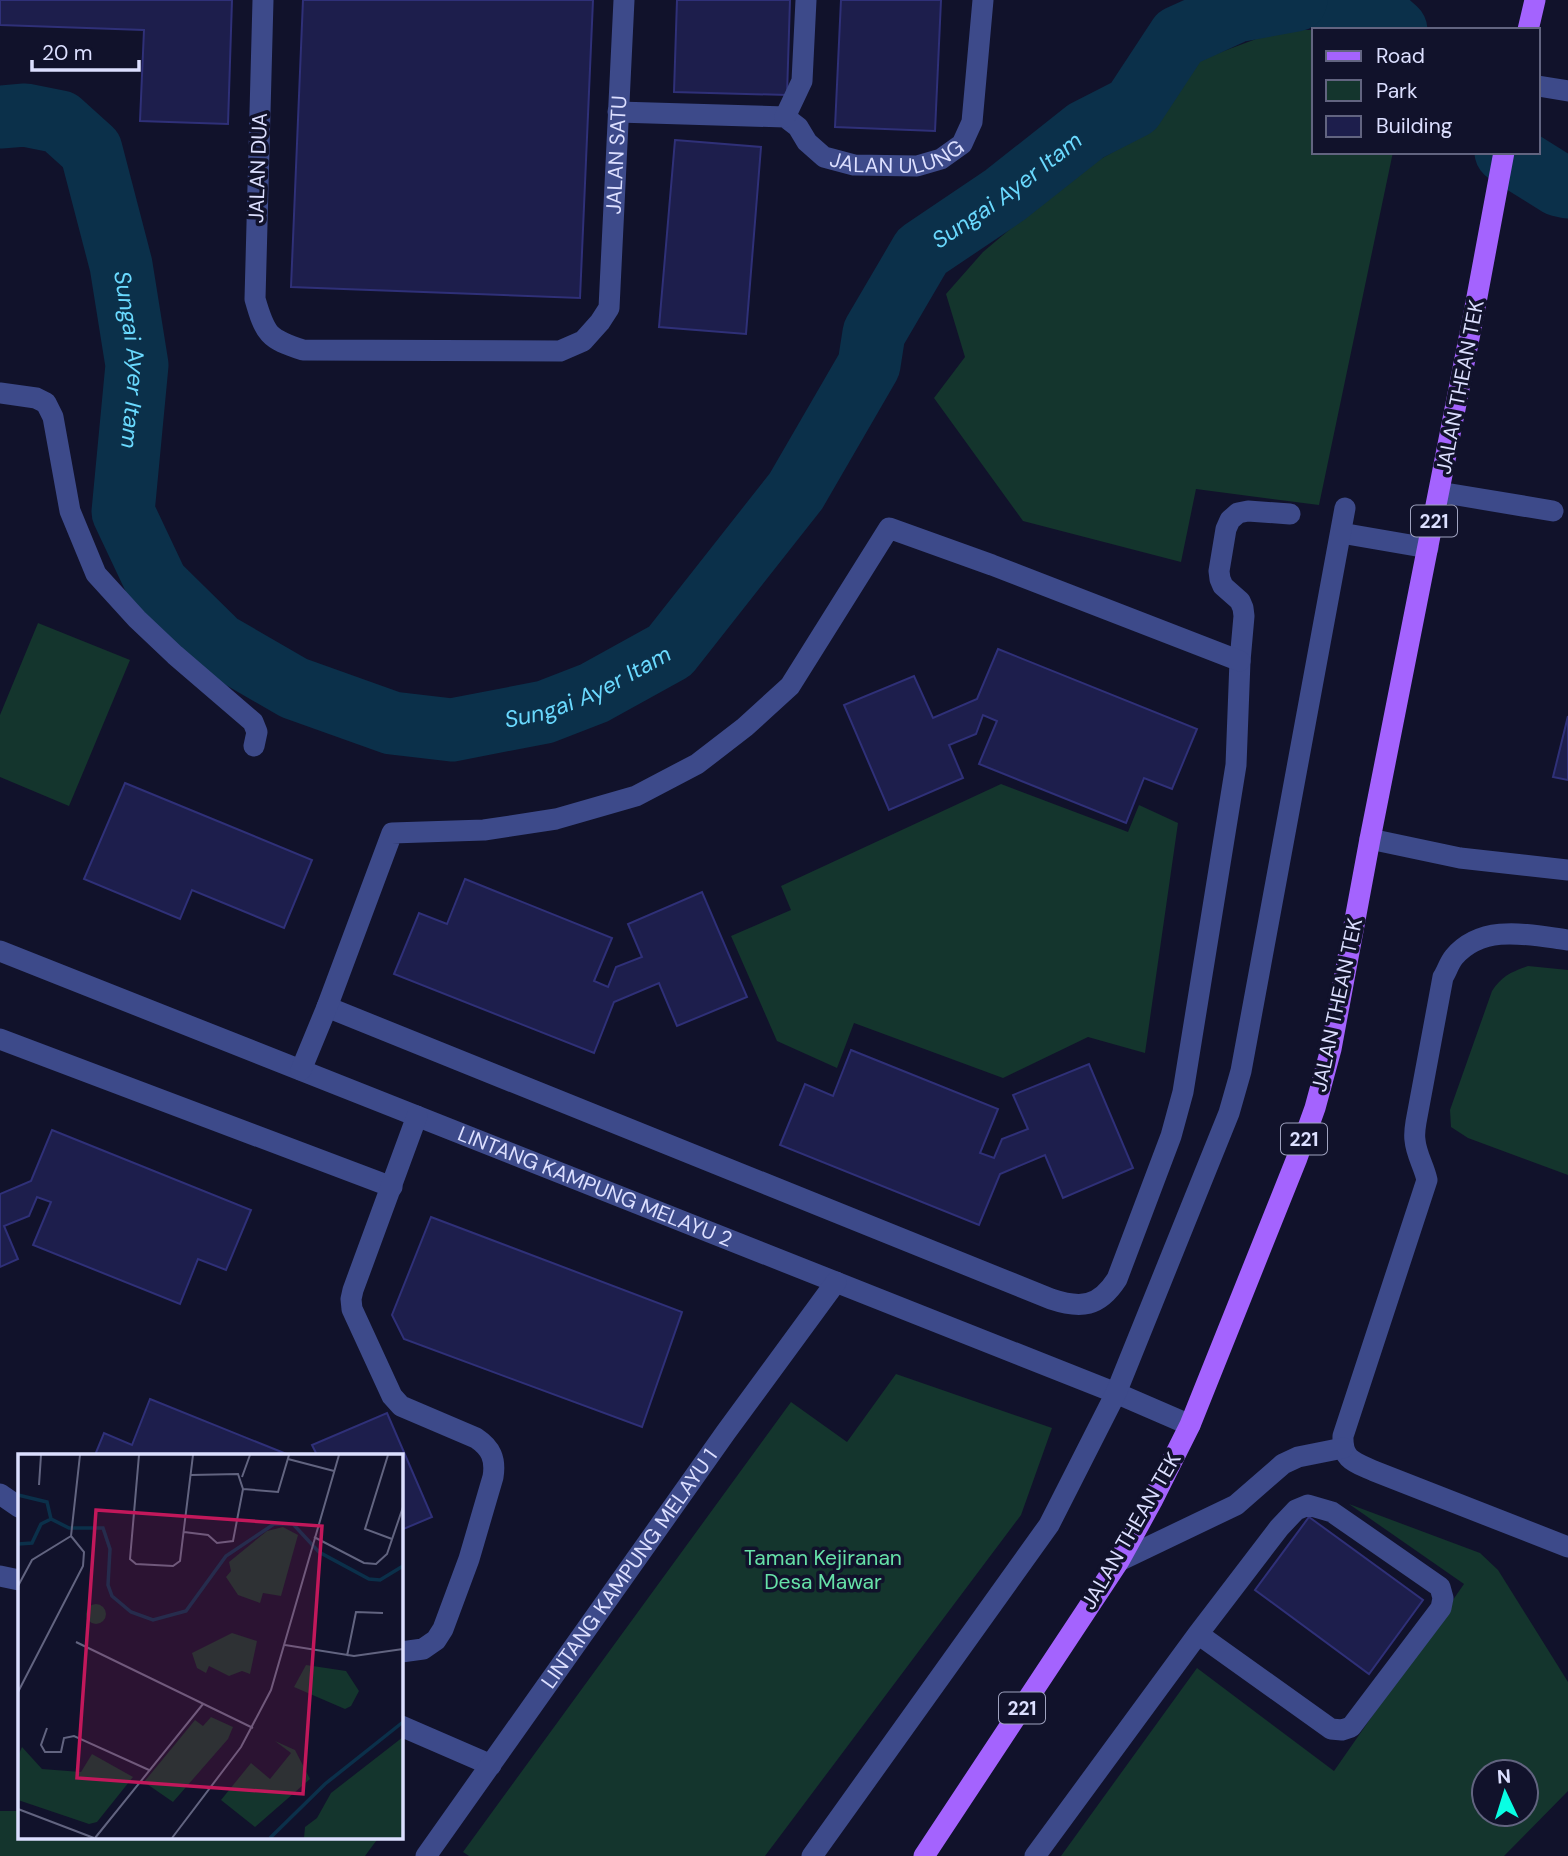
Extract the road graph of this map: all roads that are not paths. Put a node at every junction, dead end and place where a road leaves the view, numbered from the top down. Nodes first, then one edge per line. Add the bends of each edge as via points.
1 (263, 0) edge
2 (624, 0) edge
3 (806, 0) edge
4 (983, 0) edge
5 (1535, 0) edge
6 (1528, 28) edge
7 (1540, 86) edge
8 (1568, 91) edge
9 (618, 112) junction
10 (785, 117) junction
11 (1504, 154) edge
12 (609, 308) joint
13 (0, 393) edge
14 (1440, 492) junction
15 (1345, 508) dead end
16 (1553, 511) dead end
17 (1290, 514) dead end
18 (1341, 533) junction
19 (1428, 548) junction
20 (1240, 661) junction
21 (254, 746) dead end
22 (1370, 839) junction
23 (1568, 870) edge
24 (1568, 940) edge
25 (0, 951) edge
26 (327, 1007) junction
27 (0, 1039) edge
28 (301, 1070) junction
29 (417, 1116) junction
30 (392, 1187) junction
31 (836, 1282) junction
32 (1116, 1393) junction
33 (1190, 1425) junction
34 (1343, 1448) junction
35 (0, 1494) edge
36 (18, 1506) edge
37 (1568, 1547) edge
38 (1119, 1561) junction
39 (0, 1576) edge
40 (18, 1580) edge
41 (1198, 1634) junction
42 (402, 1652) edge
43 (402, 1726) edge
44 (491, 1765) junction
45 (426, 1856) edge
46 (812, 1856) edge
47 (924, 1856) edge
48 (1035, 1856) edge

1 - 12 street, JALAN DUA via 255,299 268,333 303,350 560,351 583,341
2 - 9 street, JALAN SATU
3 - 10 street via 802,81
4 - 10 street, JALAN ULUNG via 972,122 962,144 942,159 917,166 844,163 824,157
5 - 6 main road
7 - 8 street
9 - 10 street
9 - 12 street, JALAN SATU
11 - 14 main road, JALAN THEAN TEK / 221
13 - 21 street via 46,403 53,417 70,511 96,574 175,656 253,722 257,732
14 - 16 street
14 - 19 main road, JALAN THEAN TEK / 221
15 - 18 street
17 - 20 street via 1238,513 1226,530 1219,571 1223,586 1243,608
18 - 19 street
18 - 32 street via 1241,1071 1229,1113
19 - 22 main road, JALAN THEAN TEK / 221
20 - 26 street via 888,528 790,686 697,764 636,796 556,819 484,830 392,833
20 - 26 street via 1236,765 1183,1092 1117,1279 1095,1301 1080,1306 1051,1299
22 - 23 street via 1460,858
22 - 33 main road, JALAN THEAN TEK / 221 via 1331,1049 1315,1108
24 - 34 street via 1492,934 1472,941 1453,958 1443,977 1416,1122 1415,1142 1427,1180 1343,1436
25 - 28 street, LINTANG KAMPUNG MELAYU 2
26 - 28 street
27 - 30 street
28 - 29 street, LINTANG KAMPUNG MELAYU 2
29 - 30 street
29 - 31 street, LINTANG KAMPUNG MELAYU 2
30 - 42 street via 351,1299 352,1309 392,1396 401,1406 485,1444 495,1466 443,1629 423,1649
31 - 32 street, LINTANG KAMPUNG MELAYU 2
31 - 44 street, LINTANG KAMPUNG MELAYU 1
32 - 33 street, LINTANG KAMPUNG MELAYU 2
32 - 46 street via 1049,1525
33 - 38 main road, JALAN THEAN TEK / 221
34 - 37 street via 1349,1457 1374,1471
34 - 38 street via 1283,1464 1236,1505
35 - 36 street
38 - 47 main road, JALAN THEAN TEK / 221
39 - 40 street
41 - 41 street via 1331,1729 1342,1730 1351,1727 1441,1608 1443,1598 1440,1587 1343,1519 1308,1505 1296,1510 1279,1528
41 - 48 street
43 - 44 street
44 - 45 street, LINTANG KAMPUNG MELAYU 1

